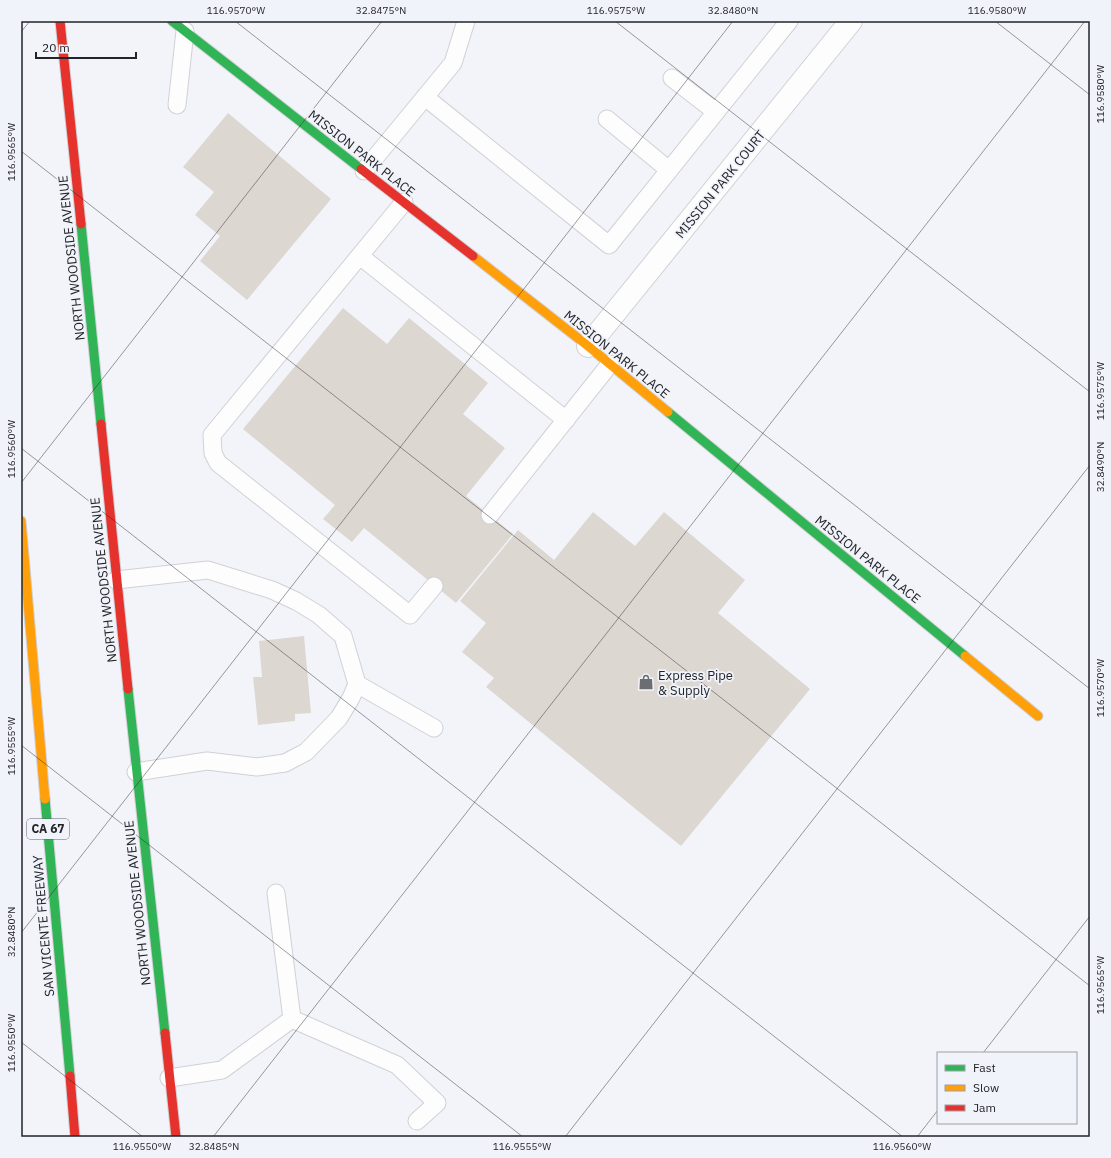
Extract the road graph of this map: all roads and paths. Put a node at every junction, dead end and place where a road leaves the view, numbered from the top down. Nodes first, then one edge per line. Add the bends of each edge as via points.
1 (60, 21) edge
2 (466, 21) edge
3 (789, 21) edge
4 (852, 21) edge
5 (178, 26) edge
6 (672, 78) dead end
7 (425, 97) junction
8 (177, 105) dead end
9 (716, 112) junction
10 (607, 119) dead end
11 (669, 170) junction
12 (364, 171) junction
13 (404, 202) junction
14 (360, 256) junction
15 (588, 346) junction
16 (610, 364) junction
17 (566, 420) junction
18 (490, 515) dead end
19 (21, 521) edge
20 (116, 580) junction
21 (434, 586) dead end
22 (357, 684) junction
23 (1038, 716) dead end
24 (434, 728) dead end
25 (136, 772) junction
26 (276, 893) dead end
27 (292, 1019) junction
28 (169, 1078) junction
29 (417, 1121) dead end
30 (75, 1137) edge
31 (176, 1137) edge

1 - 20 main road, NORTH WOODSIDE AVENUE
2 - 7 lane via 453,63
3 - 9 lane
4 - 15 street, MISSION PARK COURT
5 - 8 lane
5 - 12 main road, MISSION PARK PLACE
6 - 9 lane
7 - 11 lane via 609,245
7 - 12 lane
9 - 11 lane
10 - 11 lane
12 - 13 main road, MISSION PARK PLACE
13 - 14 lane
13 - 15 main road, MISSION PARK PLACE
14 - 17 lane
14 - 21 lane via 212,435 213,452 218,463 410,615
15 - 16 main road, MISSION PARK PLACE
16 - 17 lane
16 - 23 main road, MISSION PARK PLACE
17 - 18 lane
19 - 30 main road, SAN VICENTE FREEWAY / CA 67
20 - 22 lane via 208,570 272,590 319,615 343,636
20 - 25 main road, NORTH WOODSIDE AVENUE
22 - 24 lane
22 - 25 lane via 339,718 320,739 306,752 285,763 257,767 207,761
25 - 28 main road, NORTH WOODSIDE AVENUE
26 - 27 lane
27 - 28 lane via 222,1070
27 - 29 lane via 397,1065 437,1103
28 - 31 main road, NORTH WOODSIDE AVENUE

